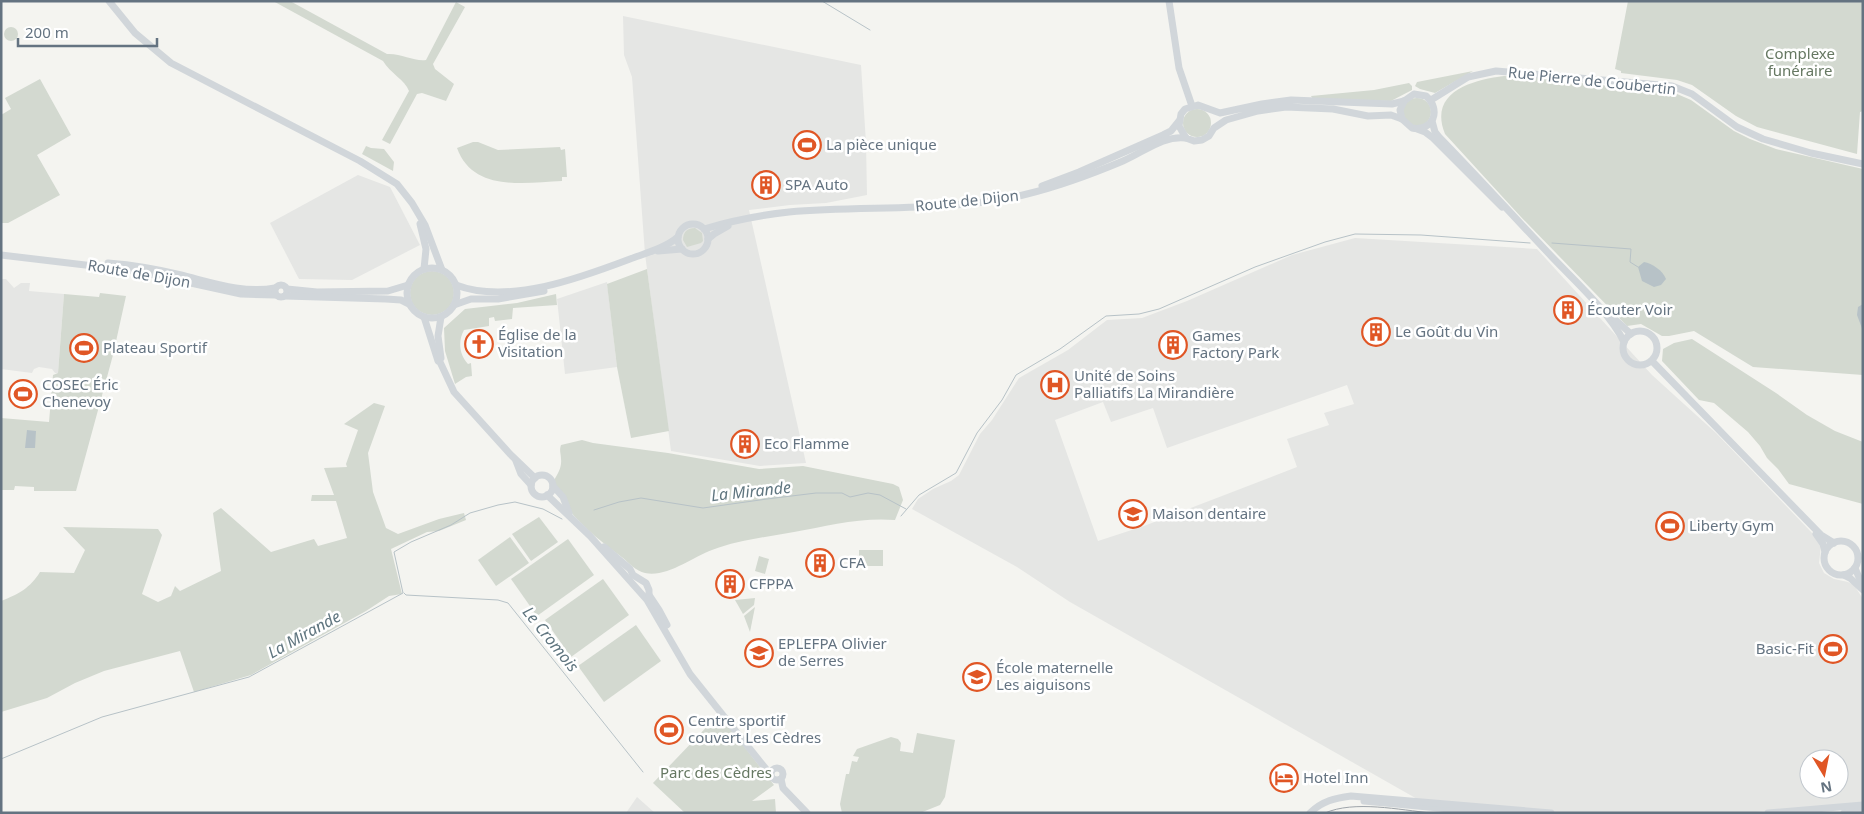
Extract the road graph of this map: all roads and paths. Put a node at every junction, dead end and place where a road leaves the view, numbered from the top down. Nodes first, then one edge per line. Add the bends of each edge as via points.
1 (109, 1) edge
2 (1168, 1) edge
3 (1404, 100) junction
4 (1431, 100) junction
5 (1192, 106) junction
6 (1210, 110) junction
7 (1402, 120) junction
8 (1179, 121) junction
9 (1432, 121) junction
10 (1214, 128) junction
11 (1417, 129) junction
12 (1186, 138) junction
13 (1863, 164) edge
14 (981, 201) junction
15 (412, 202) junction
16 (1514, 217) junction
17 (737, 222) junction
18 (704, 229) junction
19 (678, 237) junction
20 (708, 239) junction
21 (682, 249) junction
22 (1, 252) edge
23 (650, 252) junction
24 (1, 256) edge
25 (424, 269) junction
26 (442, 270) junction
27 (594, 273) junction
28 (456, 285) junction
29 (408, 286) junction
30 (1584, 290) junction
31 (275, 292) junction
32 (286, 293) junction
33 (409, 304) junction
34 (454, 305) junction
35 (424, 317) junction
36 (442, 317) junction
37 (1631, 334) junction
38 (1624, 342) junction
39 (1652, 360) junction
40 (440, 362) junction
41 (1728, 438) junction
42 (533, 481) junction
43 (553, 486) junction
44 (547, 495) junction
45 (577, 523) junction
46 (1834, 543) junction
47 (1825, 552) junction
48 (1856, 568) junction
49 (1844, 575) junction
50 (1863, 589) edge
51 (772, 771) junction
52 (779, 780) junction
53 (1863, 806) edge
54 (1863, 811) edge
55 (800, 813) edge
56 (807, 813) edge
57 (1311, 813) edge
58 (1492, 813) edge
59 (1551, 813) edge
60 (1768, 813) edge
61 (1844, 813) edge

1 - 15 main road via 134,33 171,62 377,170 397,184
2 - 5 main road via 1179,68
3 - 4 main road via 1420,94
3 - 6 main road via 1392,104 1290,100 1226,113
3 - 7 main road via 1400,110
4 - 9 main road via 1435,110
4 - 13 main road, Rue Pierre de Coubertin via 1468,77 1496,71 1672,86 1692,94 1737,127 1763,139
5 - 6 main road
5 - 8 main road via 1185,109
6 - 10 main road
7 - 10 main road via 1391,115 1368,116 1333,109 1286,107 1226,120
7 - 11 main road
8 - 12 main road via 1180,130
8 - 14 main road via 1171,131 1079,172 1049,184
9 - 11 main road
9 - 16 main road via 1439,137
10 - 12 main road via 1210,136 1202,140
11 - 16 main road via 1428,134
12 - 14 main road, Route de Dijon via 1174,137 1126,160 1055,187
14 - 17 main road, Route de Dijon via 788,212
15 - 25 main road via 426,249
15 - 26 main road via 425,225
16 - 30 main road
17 - 18 main road, Route de Dijon
17 - 20 main road, Route de Dijon
18 - 19 main road via 689,224
18 - 20 main road
19 - 21 main road
19 - 23 main road
20 - 21 main road via 698,253 690,254
21 - 23 main road
22 - 31 main road, Route de Dijon via 124,264 235,288
23 - 27 main road
24 - 31 main road, Route de Dijon via 136,271 242,294
25 - 26 main road
25 - 29 main road via 413,277
26 - 28 main road
27 - 28 main road via 522,290 474,290
27 - 34 main road via 542,292 507,298 470,299
28 - 34 main road
29 - 32 main road, Route de Dijon via 388,290
29 - 33 main road
30 - 37 main road
30 - 38 main road via 1618,330
31 - 32 main road, Route de Dijon via 280,298
31 - 32 main road, Route de Dijon via 281,285
32 - 33 main road, Route de Dijon via 401,300
33 - 35 main road
34 - 36 main road
35 - 36 main road
35 - 40 main road
36 - 40 main road via 438,336
37 - 38 main road
37 - 39 main road via 1642,331 1656,340 1657,351
38 - 39 main road via 1624,353 1630,362 1641,365
39 - 41 main road
40 - 42 main road via 454,392
41 - 46 main road via 1822,535
41 - 47 main road via 1751,467 1820,539
42 - 43 main road via 544,475
42 - 44 main road via 535,494
43 - 44 main road
43 - 45 main road
44 - 45 main road
45 - 51 main road via 627,566 633,575 645,581 648,586 646,595 662,615 675,647 699,688 764,767
46 - 47 main road
46 - 48 main road via 1844,541 1854,546 1858,555
47 - 49 main road via 1824,561 1829,570
48 - 49 main road
48 - 50 main road
49 - 50 main road
51 - 52 main road via 772,779
51 - 52 main road via 778,768 783,772
52 - 55 main road via 781,790
52 - 56 main road
53 - 60 main road
54 - 61 main road
57 - 58 main road via 1339,801 1353,800
57 - 59 main road via 1332,799 1351,796

